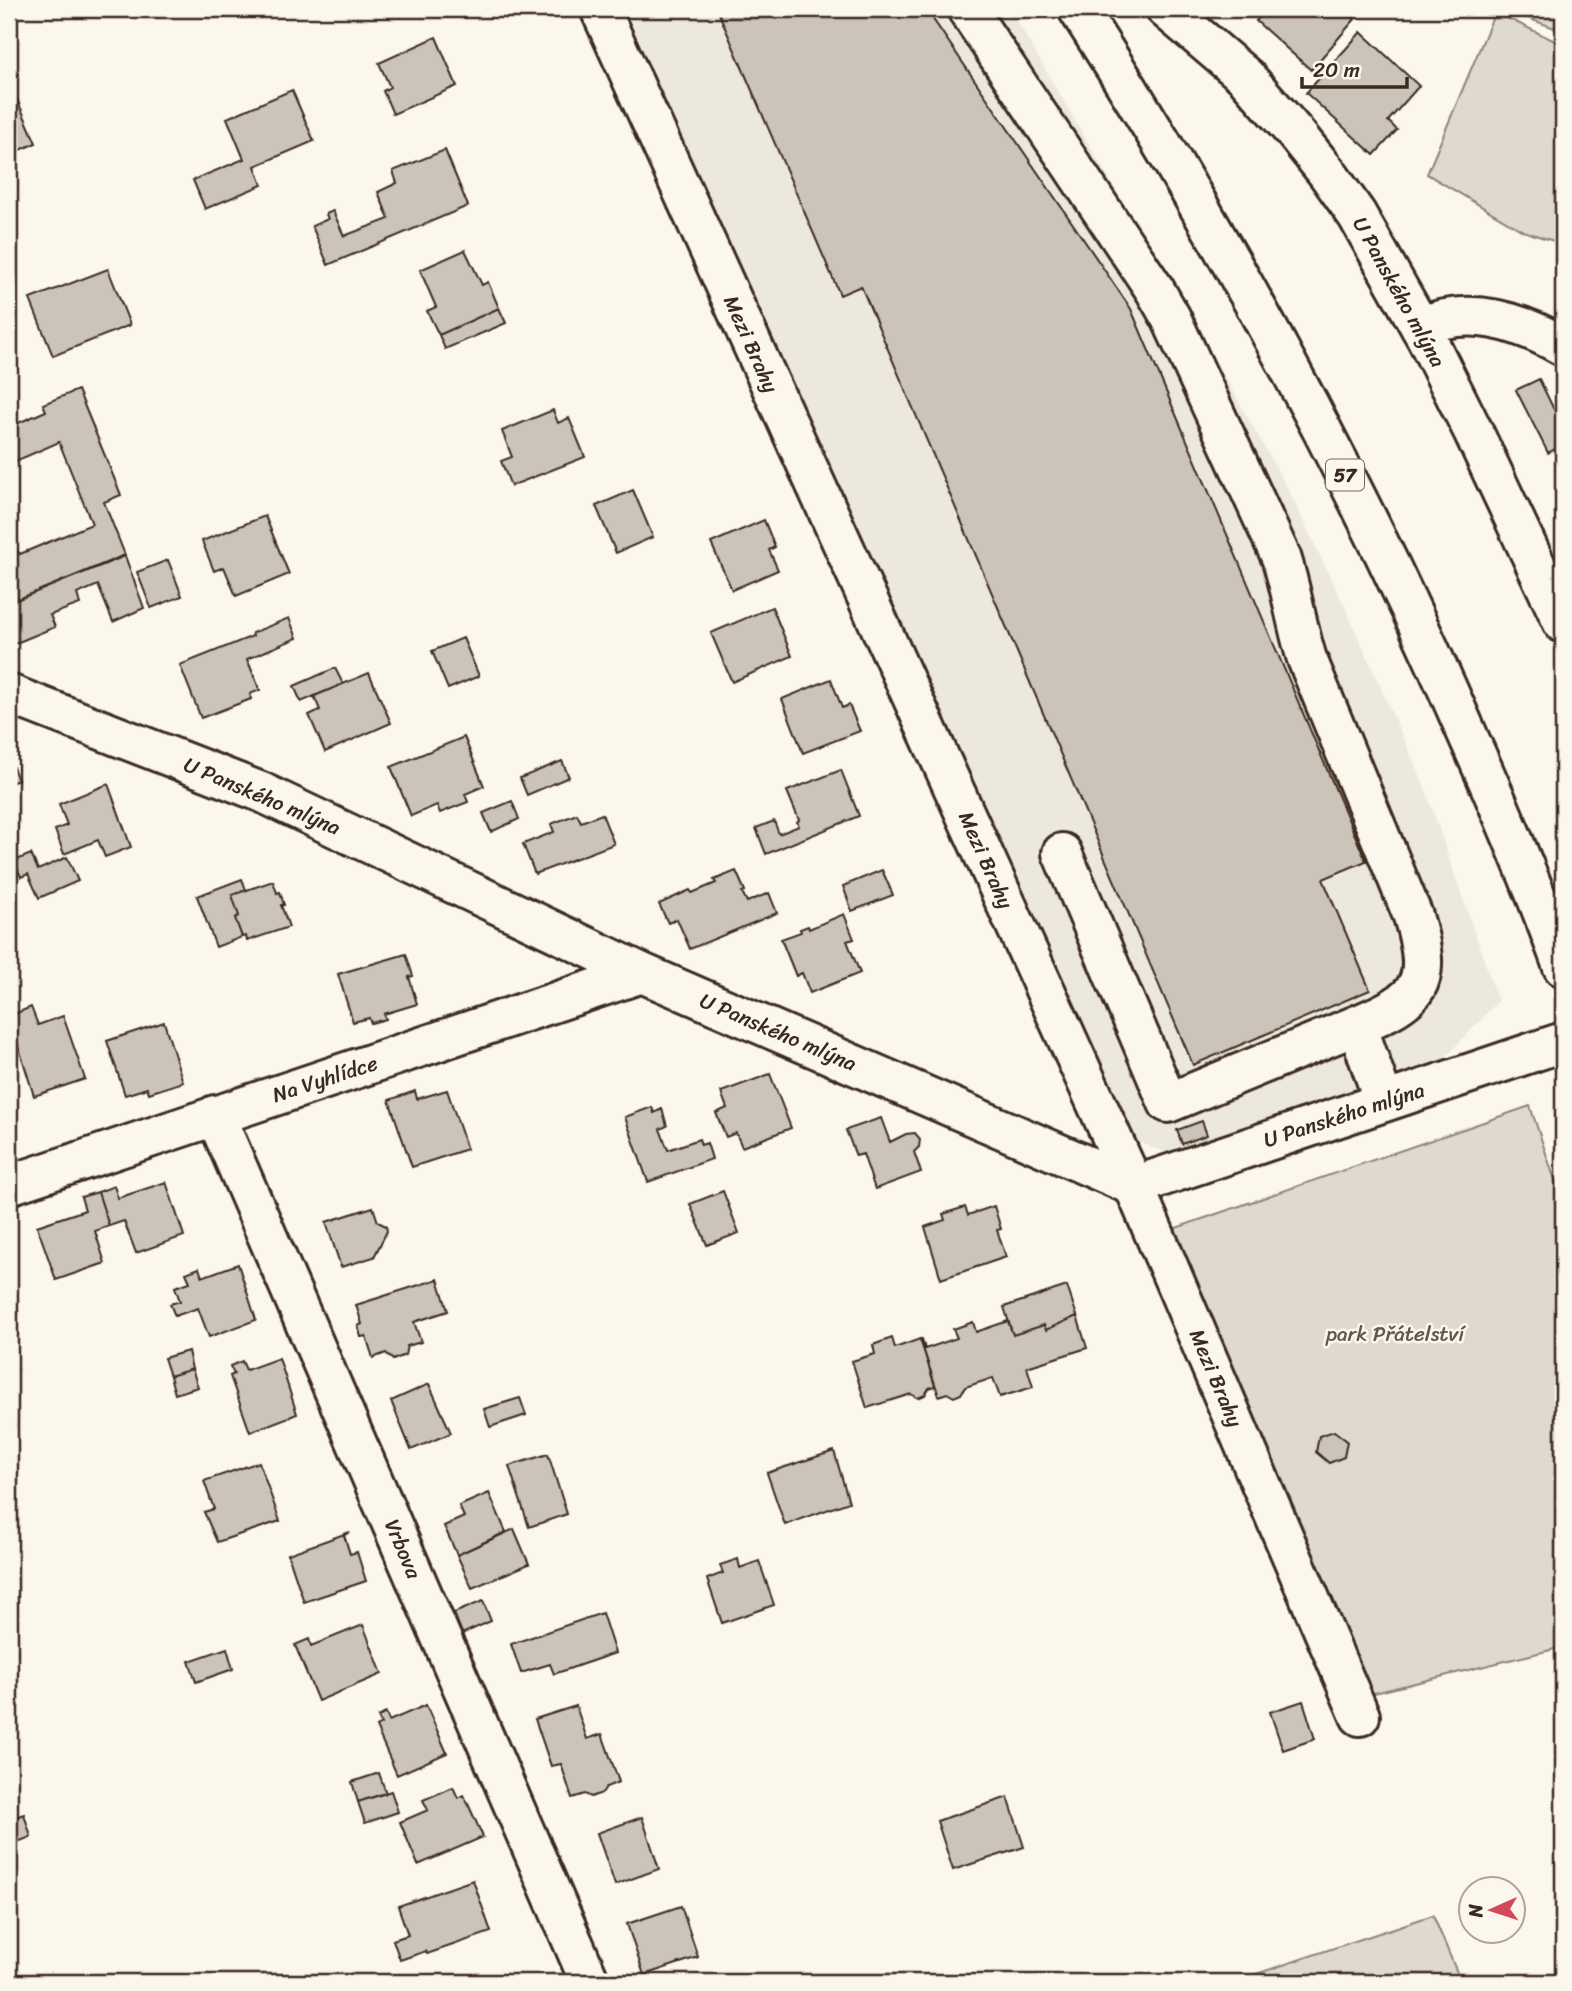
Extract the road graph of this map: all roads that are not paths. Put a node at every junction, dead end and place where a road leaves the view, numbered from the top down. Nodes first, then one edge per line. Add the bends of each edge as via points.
1 (600, 9) edge
2 (967, 9) edge
3 (1078, 9) edge
4 (1166, 9) edge
5 (1420, 327) junction
6 (1563, 346) edge
7 (1563, 624) edge
8 (9, 694) edge
9 (1062, 853) dead end
10 (1563, 967) edge
11 (642, 973) junction
12 (1357, 1025) junction
13 (1563, 1042) edge
14 (1384, 1102) junction
15 (215, 1115) junction
16 (9, 1185) edge
17 (1133, 1186) junction
18 (1360, 1717) dead end
19 (590, 1982) edge

1 - 17 street, Mezi Brahy
2 - 12 street via 1161,299 1281,557 1307,659 1420,938 1423,961 1413,993 1402,1004
3 - 10 street, 57 via 1225,249 1331,448 1457,708
4 - 5 street, U Panského mlýna via 1246,77 1328,174 1357,215
5 - 6 street via 1439,318 1472,316 1524,326
5 - 7 street, U Panského mlýna via 1474,431
8 - 11 street, U Panského mlýna via 261,792
9 - 12 street via 1168,1103
11 - 15 street, Na Vyhlídce
11 - 17 street, U Panského mlýna
12 - 14 street
13 - 14 street, U Panského mlýna
14 - 17 street, U Panského mlýna
15 - 16 street, Na Vyhlídce
15 - 19 street, Vrbova
17 - 18 street, Mezi Brahy

